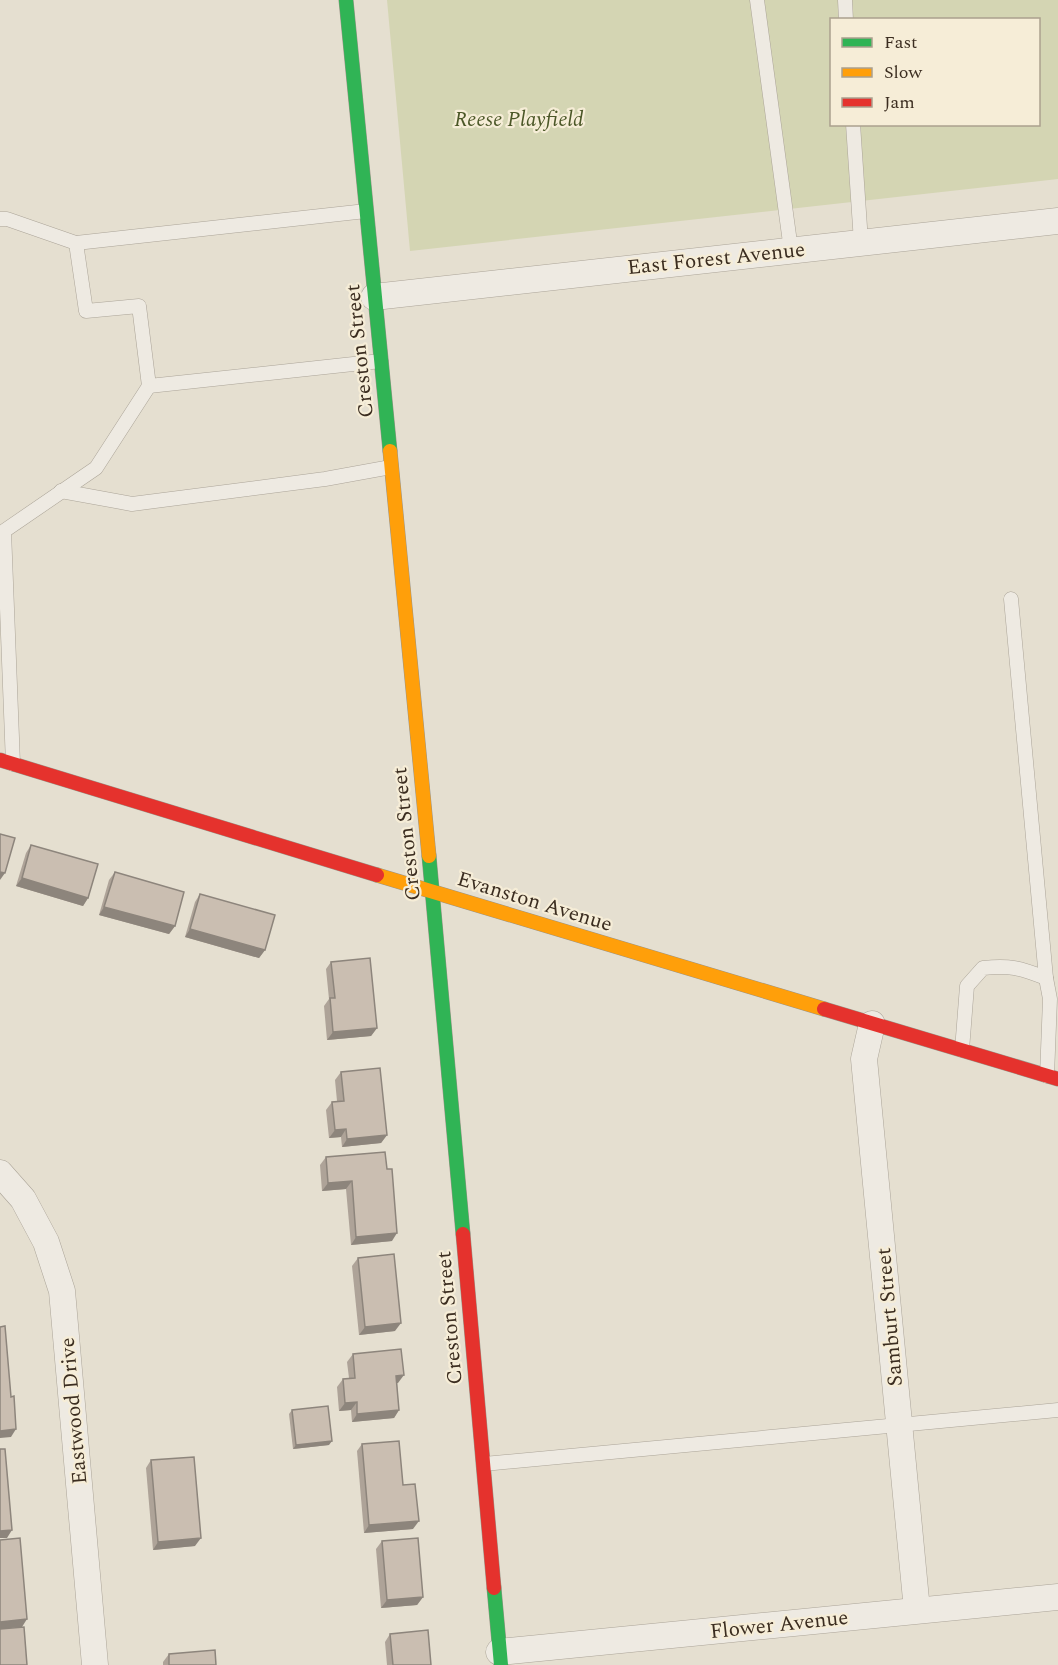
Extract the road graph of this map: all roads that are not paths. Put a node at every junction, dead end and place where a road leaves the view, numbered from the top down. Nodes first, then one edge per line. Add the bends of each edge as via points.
1 (346, 0) edge
2 (757, 0) edge
3 (845, 0) edge
4 (846, 18) edge
5 (853, 126) edge
6 (366, 211) junction
7 (0, 219) edge
8 (1058, 221) edge
9 (861, 242) junction
10 (76, 243) junction
11 (791, 250) junction
12 (374, 297) junction
13 (381, 361) junction
14 (149, 386) junction
15 (391, 467) junction
16 (61, 491) junction
17 (1011, 599) dead end
18 (7, 762) edge
19 (433, 892) junction
20 (1046, 978) junction
21 (872, 1024) junction
22 (962, 1050) junction
23 (1053, 1078) edge
24 (0, 1173) edge
25 (1058, 1410) edge
26 (899, 1425) junction
27 (483, 1464) junction
28 (1058, 1597) edge
29 (917, 1610) junction
30 (500, 1659) edge
31 (95, 1665) edge

1 - 6 street, Creston Street
2 - 11 lane
3 - 4 lane
5 - 9 lane
6 - 10 lane
6 - 12 street, Creston Street
7 - 10 lane
8 - 9 street, East Forest Avenue
9 - 11 street, East Forest Avenue
10 - 14 lane via 87,311 139,306
11 - 12 street, East Forest Avenue
12 - 13 street, Creston Street
13 - 14 lane
13 - 15 street, Creston Street
14 - 16 lane via 96,468
15 - 16 lane via 132,504
15 - 19 street, Creston Street
16 - 18 lane via 4,531
17 - 20 lane
18 - 19 street, Evanston Avenue
19 - 21 street, Evanston Avenue
19 - 27 street, Creston Street
20 - 22 lane via 1007,966 983,968 968,986
20 - 23 lane
21 - 22 street, Evanston Avenue
21 - 26 street, Samburt Street via 864,1059
22 - 23 street, Evanston Avenue
24 - 31 street, Eastwood Drive via 22,1199 46,1242 62,1291
25 - 26 lane
26 - 27 lane
26 - 29 street, Samburt Street
27 - 30 street, Creston Street
28 - 29 street, Flower Avenue
29 - 30 street, Flower Avenue

